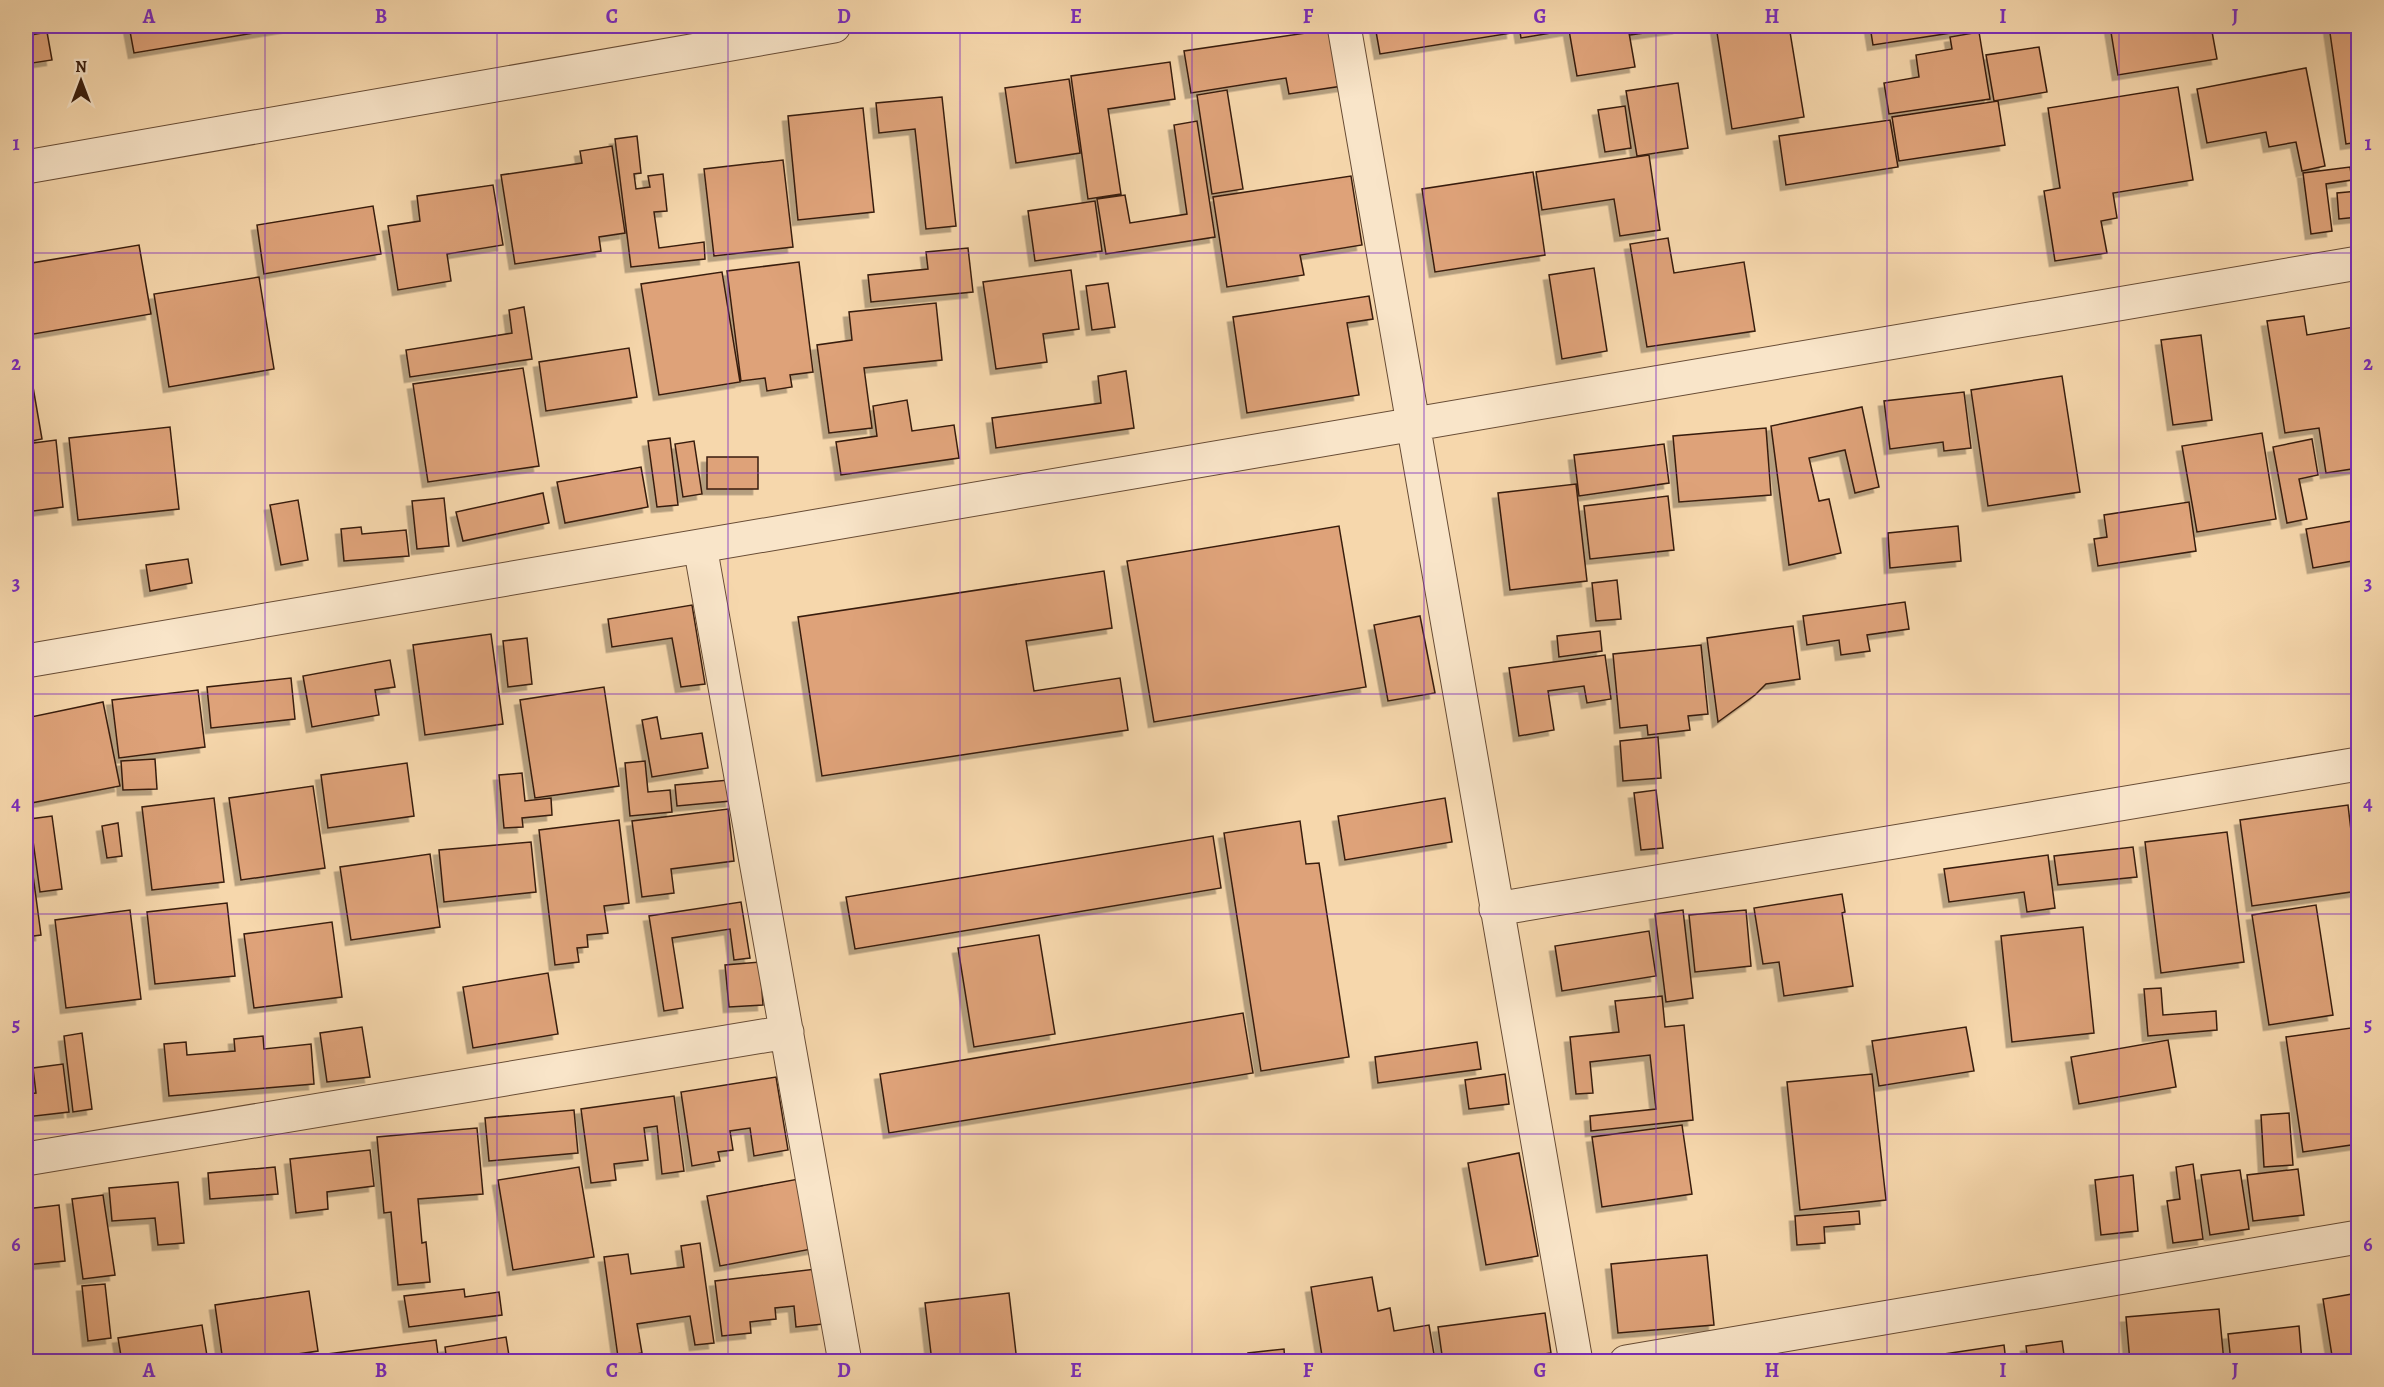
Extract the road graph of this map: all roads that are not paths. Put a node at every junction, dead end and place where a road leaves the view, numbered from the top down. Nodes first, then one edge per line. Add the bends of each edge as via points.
1 (834, 26) edge
2 (1344, 26) edge
3 (26, 167) edge
4 (2358, 263) edge
5 (1412, 425) junction
6 (700, 546) junction
7 (26, 661) edge
8 (2358, 764) edge
9 (1496, 909) junction
10 (787, 1032) junction
11 (26, 1158) edge
12 (2358, 1237) edge
13 (845, 1362) edge
14 (1576, 1362) edge
15 (1626, 1362) edge

1 - 3 street
2 - 5 street
4 - 5 street
5 - 6 street
5 - 9 street
6 - 7 street
6 - 10 street
8 - 9 street
9 - 14 street
10 - 11 street
10 - 13 street
12 - 15 street

